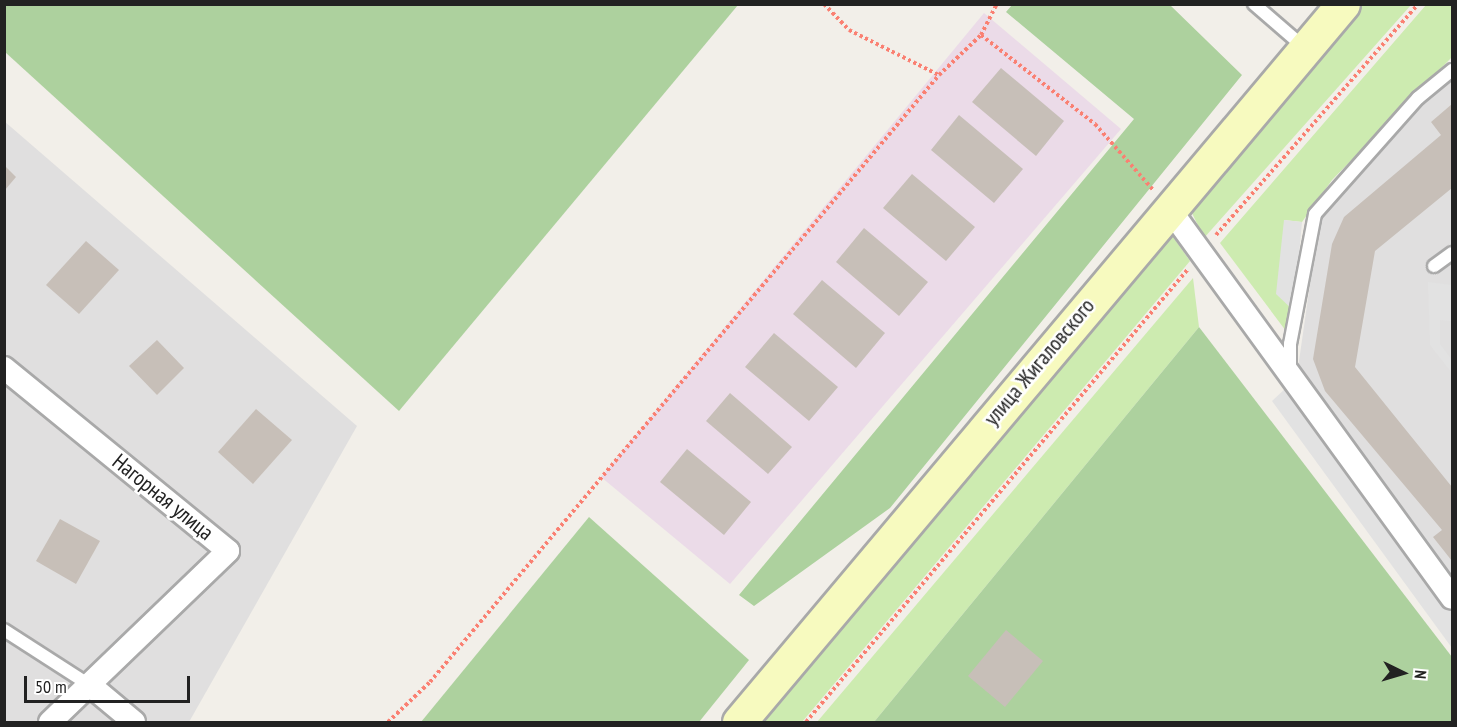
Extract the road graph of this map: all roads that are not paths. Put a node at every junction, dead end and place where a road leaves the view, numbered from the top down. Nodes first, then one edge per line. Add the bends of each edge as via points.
1 (1254, 4) edge
2 (1343, 4) edge
3 (1305, 48) junction
4 (1452, 70) edge
5 (1168, 207) junction
6 (1452, 253) edge
7 (1434, 266) dead end
8 (4, 368) edge
9 (1290, 378) junction
10 (1452, 598) edge
11 (4, 630) edge
12 (91, 686) junction
13 (50, 723) edge
14 (134, 723) edge
15 (739, 723) edge

1 - 3 lane
2 - 3 main road, улица Жигаловского
3 - 5 main road, улица Жигаловского
4 - 9 lane via 1418,98 1315,214 1291,335
5 - 9 street
5 - 15 main road, улица Жигаловского
6 - 7 lane
8 - 12 street, Нагорная улица via 228,551
9 - 10 street
11 - 12 lane
12 - 13 street
12 - 14 street

